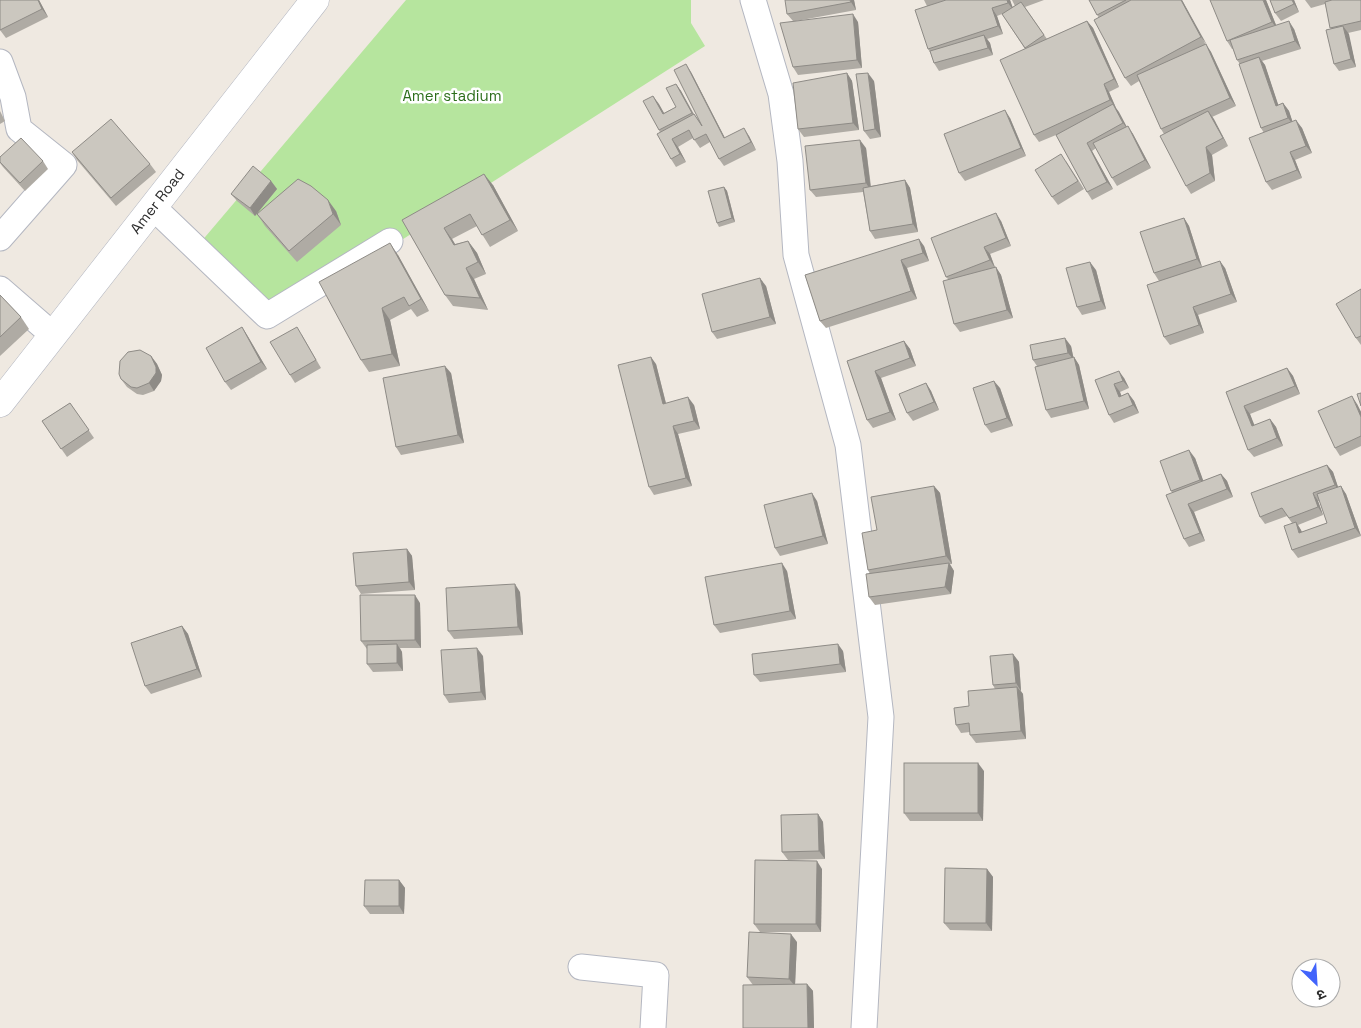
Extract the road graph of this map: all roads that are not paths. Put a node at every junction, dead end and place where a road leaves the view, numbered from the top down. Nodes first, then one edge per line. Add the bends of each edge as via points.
1 (315, 0) edge
2 (754, 0) edge
3 (0, 62) edge
4 (153, 206) junction
5 (0, 238) edge
6 (390, 241) edge
7 (0, 288) edge
8 (53, 335) junction
9 (0, 403) edge
10 (581, 967) dead end
11 (653, 1028) edge
12 (864, 1028) edge

1 - 4 main road, Amer Road
2 - 12 street via 781,94 790,162 796,255 848,445 881,717
3 - 5 street via 13,97 19,129 64,165
4 - 6 street via 266,316
4 - 8 main road, Amer Road
7 - 8 street
8 - 9 main road, Amer Road
10 - 11 street via 656,975

